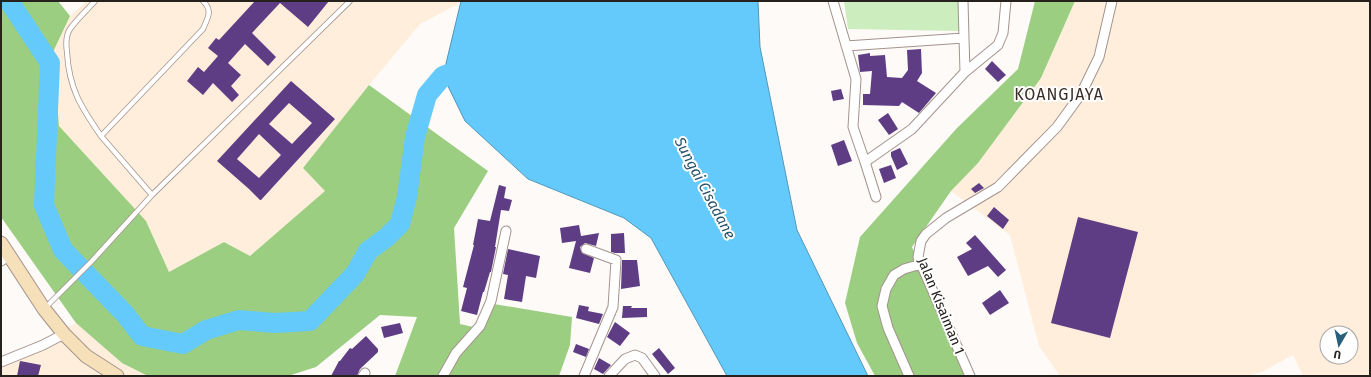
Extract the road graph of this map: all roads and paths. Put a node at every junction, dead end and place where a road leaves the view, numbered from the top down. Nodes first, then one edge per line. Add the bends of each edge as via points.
1 (95, 1) edge
2 (203, 1) edge
3 (350, 1) edge
4 (833, 1) edge
5 (963, 1) edge
6 (1006, 1) edge
7 (1112, 1) edge
8 (964, 38) junction
9 (846, 46) junction
10 (965, 72) junction
11 (102, 136) junction
12 (865, 162) junction
13 (152, 195) junction
14 (876, 197) dead end
15 (506, 231) dead end
16 (1, 243) edge
17 (586, 249) dead end
18 (5, 258) edge
19 (921, 264) junction
20 (44, 309) junction
21 (64, 334) junction
22 (1, 362) edge
23 (588, 374) edge
24 (117, 376) edge
25 (443, 376) edge
26 (609, 376) edge
27 (655, 376) edge
28 (909, 376) edge
29 (970, 376) edge

1 - 11 lane via 70,29 66,41 71,81 82,108
2 - 11 lane via 208,6 209,14 203,29
3 - 13 lane
4 - 9 street
5 - 8 street
6 - 10 street via 1003,33 998,45
7 - 19 street, Jalan Kisaiman 1 via 1099,57 1081,94 1057,127 998,187 946,218 926,234 921,241 918,256
8 - 9 street
8 - 10 street
9 - 12 street via 856,79 853,127
10 - 12 street via 912,129
11 - 13 lane
12 - 14 street
13 - 20 lane
15 - 25 street via 491,301 480,326 456,353
16 - 18 street
17 - 23 street via 616,260 613,307
18 - 20 street
19 - 28 street via 894,275 886,288 882,306 888,328
19 - 29 street, Jalan Kisaiman 1
20 - 21 street
21 - 22 street
21 - 24 street via 86,356
26 - 27 street via 625,359 635,355 642,358

